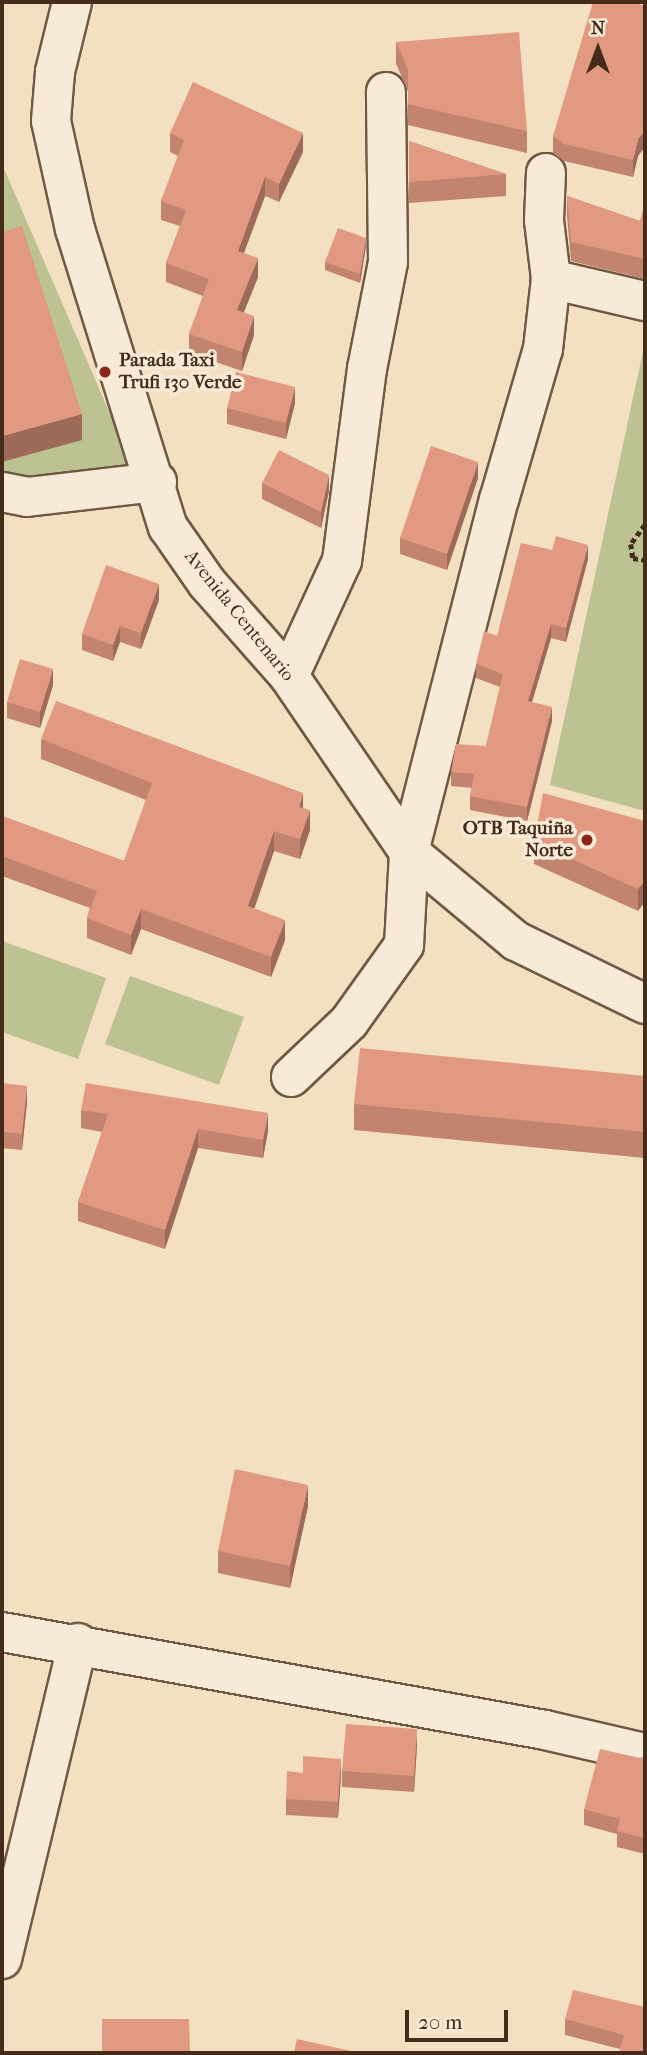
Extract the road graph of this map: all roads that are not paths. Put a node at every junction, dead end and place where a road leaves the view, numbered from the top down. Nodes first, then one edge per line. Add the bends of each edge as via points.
1 (72, 2) edge
2 (386, 92) dead end
3 (546, 173) dead end
4 (551, 279) junction
5 (645, 301) edge
6 (158, 482) junction
7 (2, 492) edge
8 (289, 676) junction
9 (409, 852) junction
10 (645, 1004) edge
11 (291, 1077) dead end
12 (2, 1632) edge
13 (78, 1643) junction
14 (645, 1753) edge
15 (2, 1959) edge

1 - 6 street, Avenida Centenario via 55,72 51,121 75,229
2 - 8 street via 388,262 367,369 342,561
3 - 4 street via 544,220
4 - 5 street
4 - 9 street via 543,349 499,500
6 - 7 street via 27,497
6 - 8 street, Avenida Centenario via 169,527 207,583
8 - 9 street, Avenida Centenario
9 - 10 street, Avenida Centenario via 516,941
9 - 11 street via 404,945 349,1022
12 - 13 street
13 - 14 street via 545,1730
13 - 15 street

